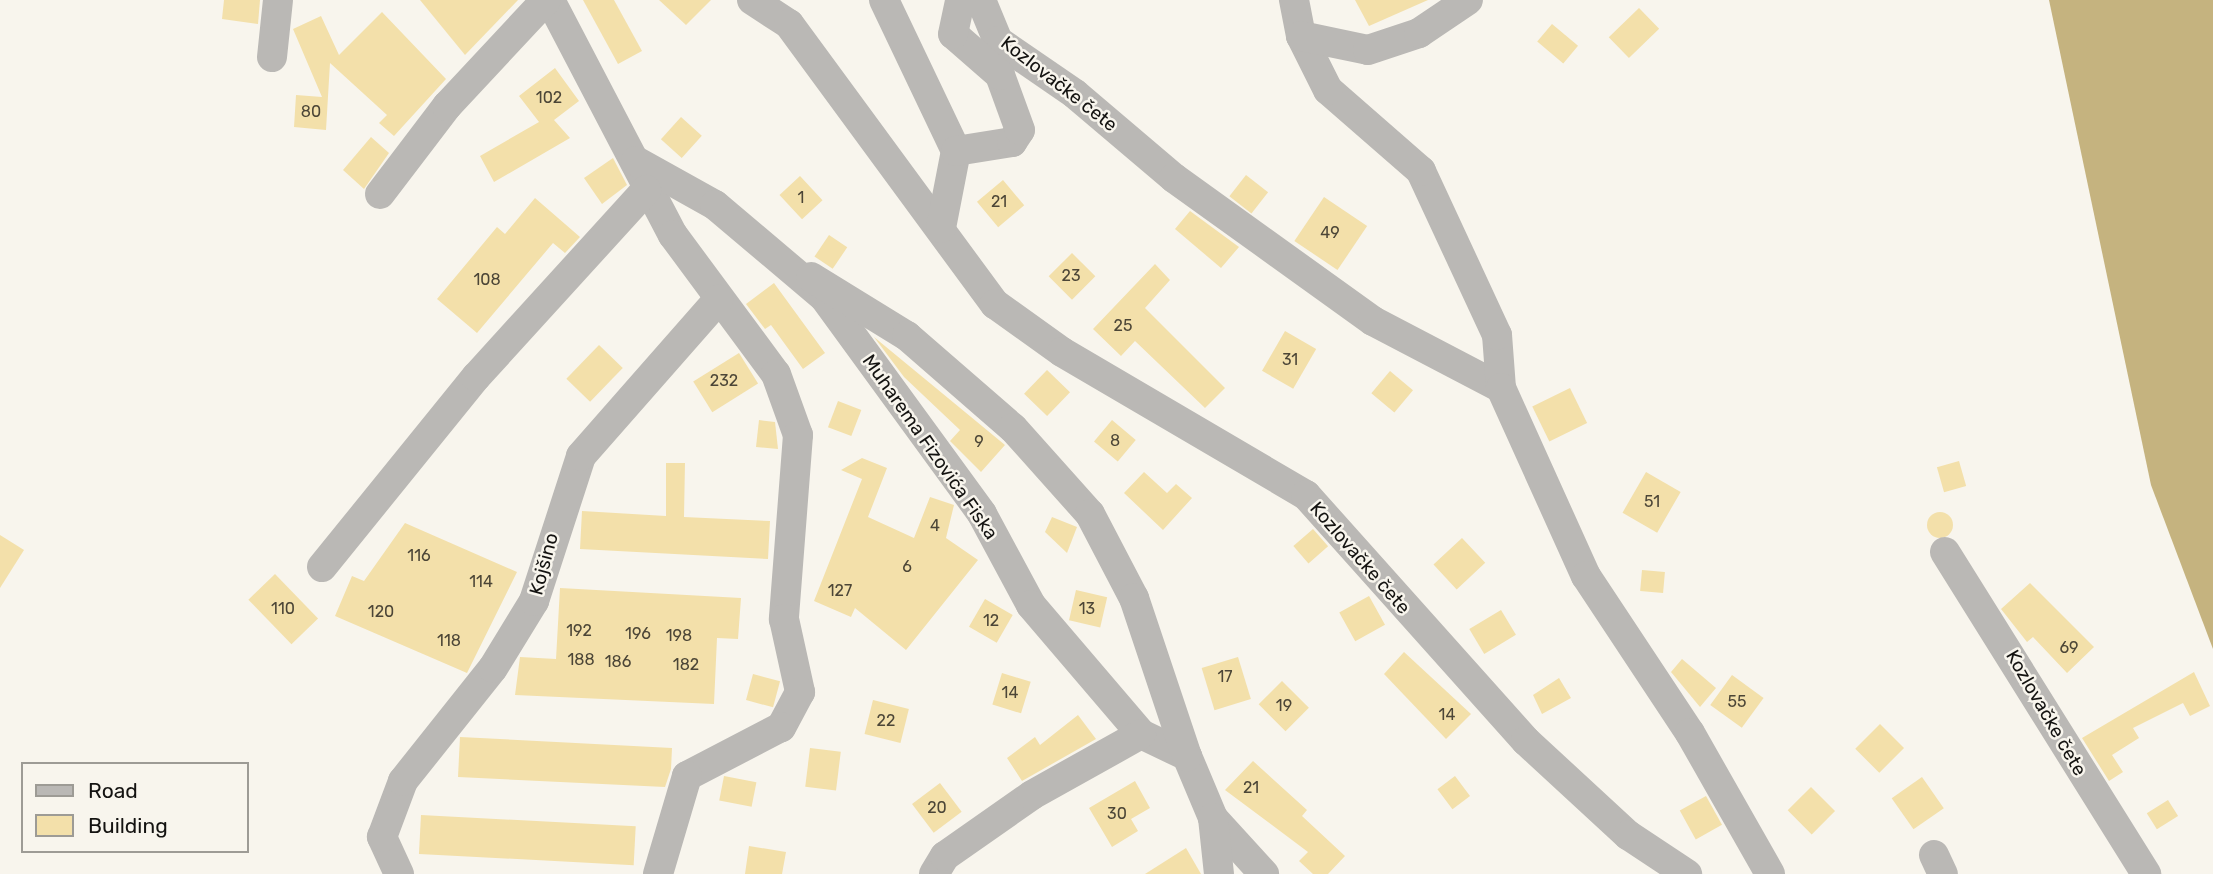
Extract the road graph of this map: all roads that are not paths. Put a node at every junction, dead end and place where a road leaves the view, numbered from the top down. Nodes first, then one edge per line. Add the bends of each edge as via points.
1 (278, 0) edge
2 (548, 0) edge
3 (752, 0) edge
4 (884, 0) edge
5 (960, 0) edge
6 (981, 0) edge
7 (1294, 0) edge
8 (1468, 0) edge
9 (1301, 36) junction
10 (272, 57) dead end
11 (956, 151) junction
12 (636, 161) junction
13 (646, 190) junction
14 (380, 194) dead end
15 (941, 229) junction
16 (789, 266) junction
17 (718, 300) junction
18 (1500, 388) junction
19 (1945, 552) dead end
20 (322, 567) dead end
21 (1141, 734) junction
22 (1187, 755) junction
23 (1213, 818) junction
24 (400, 874) edge
25 (658, 874) edge
26 (934, 874) edge
27 (1219, 874) edge
28 (1265, 874) edge
29 (1688, 874) edge
30 (1770, 874) edge
31 (2146, 874) edge

1 - 10 street
2 - 12 street
2 - 14 street via 447,106
3 - 15 street, Kozlovačke čete via 789,24
4 - 11 street
5 - 11 street, Kozlovačke čete via 953,34 1000,75 1020,130 1012,142
6 - 18 street, Kozlovačke čete via 998,41 1074,94 1174,178 1373,321
7 - 9 street
8 - 9 street via 1419,33 1368,50
9 - 18 street via 1328,90 1421,171 1497,335
11 - 15 street
12 - 13 street
12 - 16 street, Muharema Fizovića Fiska via 715,205
13 - 17 street
13 - 20 street via 476,377
15 - 29 street, Kozlovačke čete via 995,304 1062,352 1306,495 1526,741 1628,835
16 - 21 street, Muharema Fizovića Fiska via 824,297 982,514 1031,605
16 - 22 street, Muharema Fizovića Fiska via 846,294 907,336 1013,428 1090,514 1134,598
17 - 24 street, Kojšino via 581,456 534,601 493,668 403,781 382,837
17 - 25 street via 776,374 798,435 784,620 800,692 781,727 687,776
18 - 30 street via 1586,576 1690,733
19 - 31 street, Kozlovačke čete
21 - 22 street, Muharema Fizovića Fiska
21 - 26 street via 1032,795 945,856
22 - 23 street, Muharema Fizovića Fiska
23 - 27 street
23 - 28 street, Muharema Fizovića Fiska

